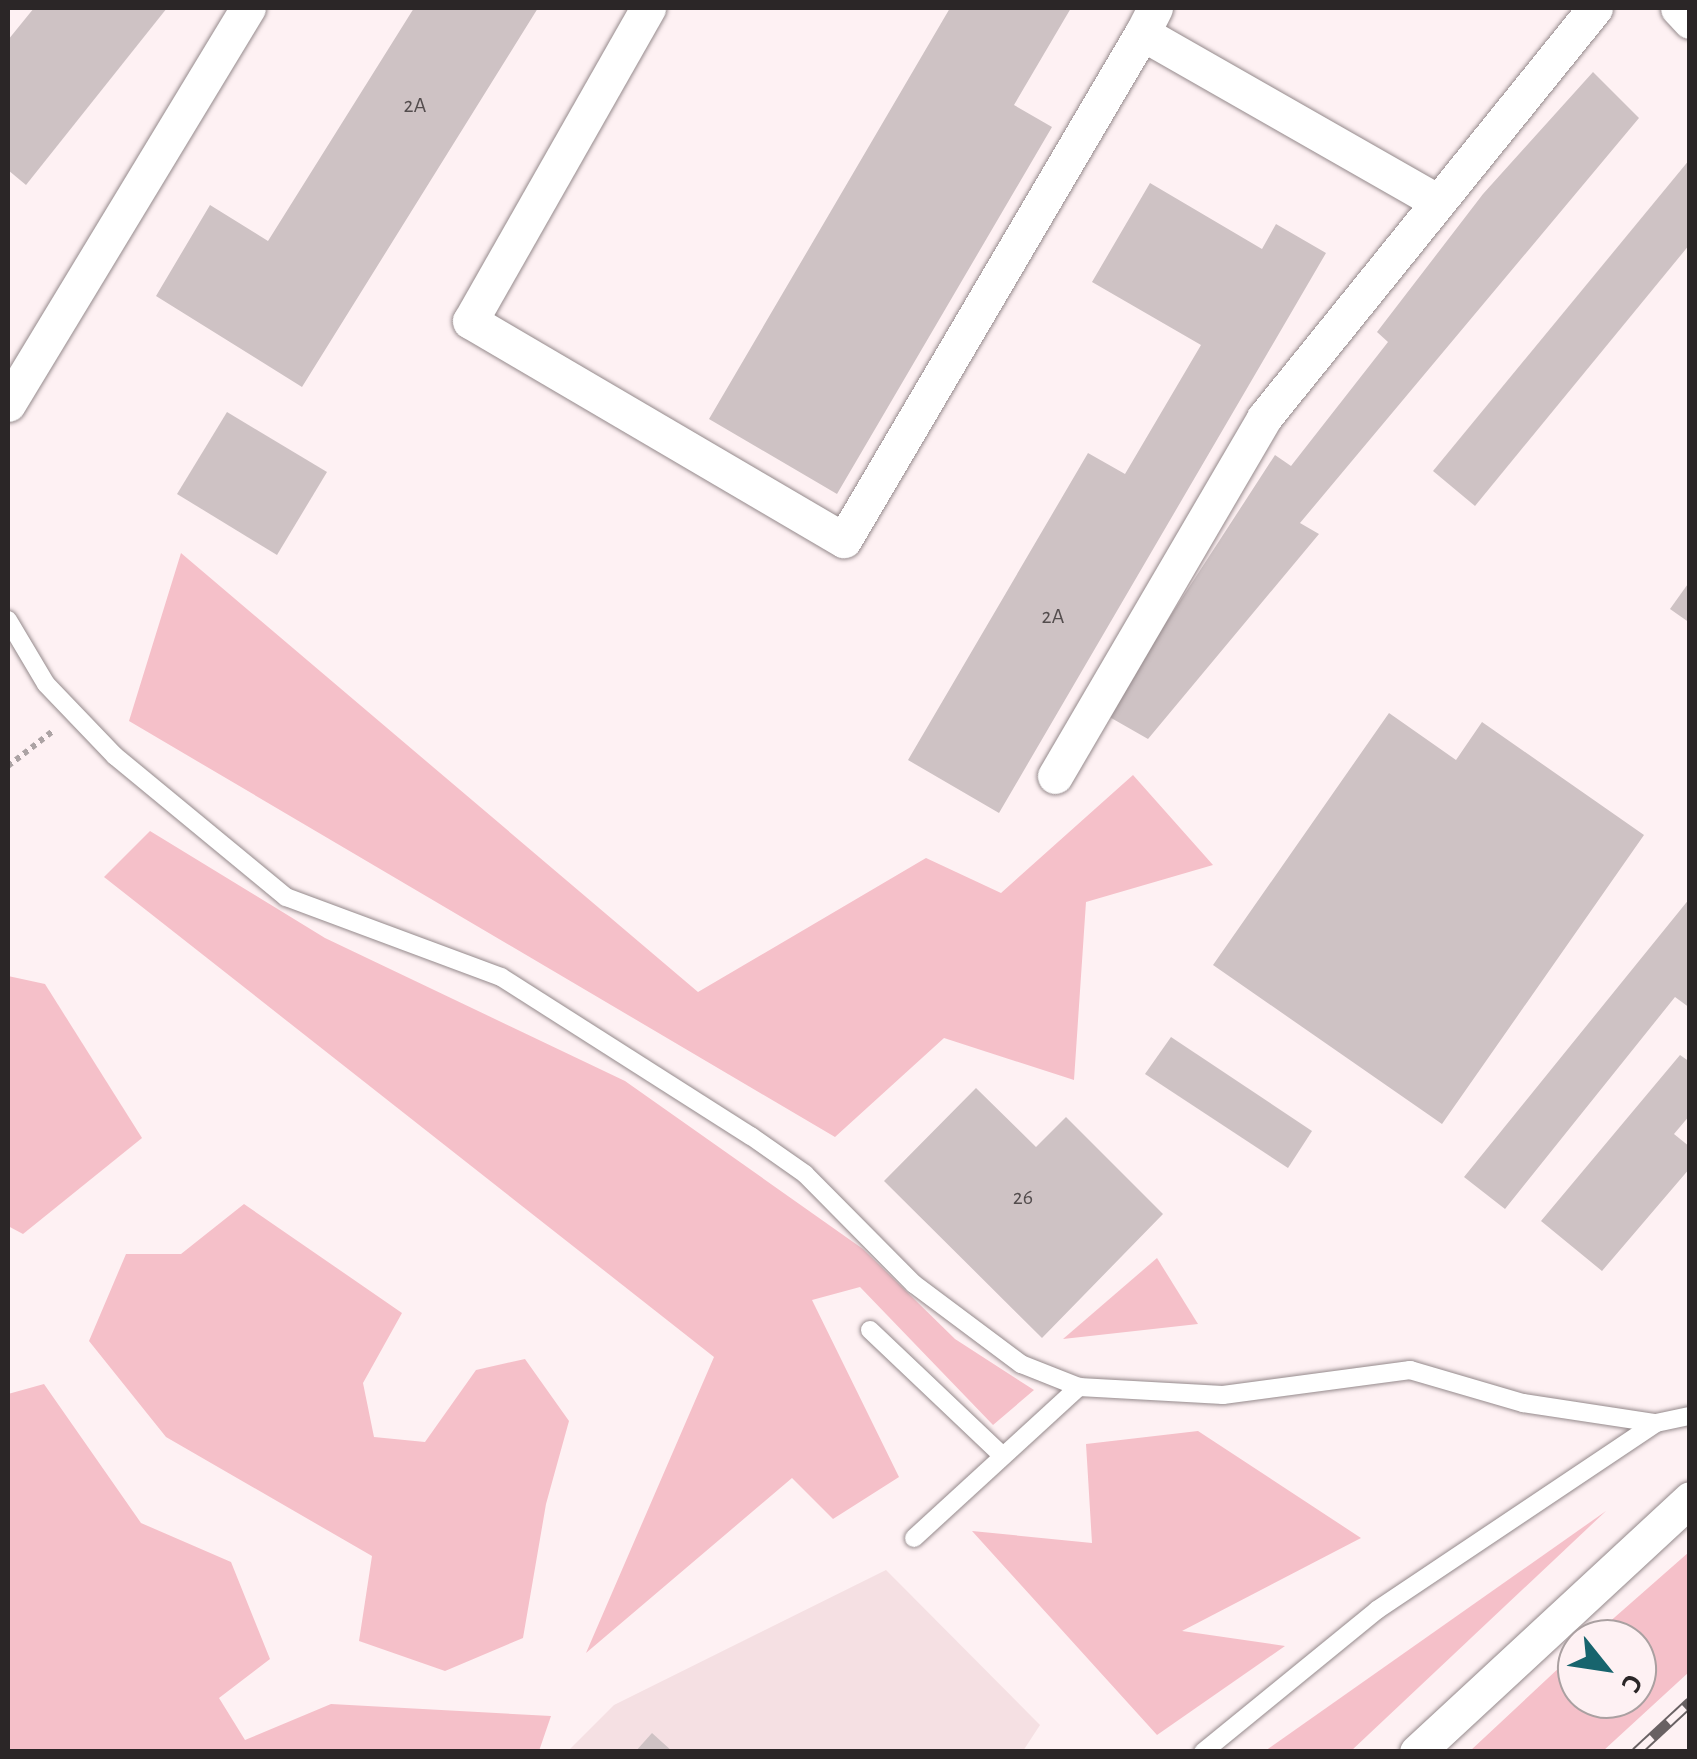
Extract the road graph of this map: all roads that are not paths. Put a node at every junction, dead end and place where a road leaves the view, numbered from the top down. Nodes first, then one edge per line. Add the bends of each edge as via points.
1 (248, 8) edge
2 (648, 8) edge
3 (1595, 8) edge
4 (1678, 8) edge
5 (1148, 20) edge
6 (1690, 22) edge
7 (1438, 202) junction
8 (8, 404) edge
9 (8, 620) edge
10 (1055, 776) dead end
11 (870, 1330) dead end
12 (1079, 1388) junction
13 (1690, 1416) edge
14 (1656, 1423) junction
15 (1003, 1456) junction
16 (1690, 1499) edge
17 (914, 1538) dead end
18 (1202, 1752) edge
19 (1417, 1752) edge

1 - 8 street
2 - 5 street via 470,320 844,540
3 - 7 street
4 - 6 street
5 - 7 street
7 - 10 street via 1264,418
9 - 12 lane via 46,684 115,756 286,897 501,977 791,1164 914,1284 1021,1364
11 - 15 lane
12 - 14 lane via 1223,1395 1410,1370 1523,1403
12 - 15 lane
13 - 14 lane
14 - 18 lane via 1376,1610
15 - 17 lane
16 - 19 street

